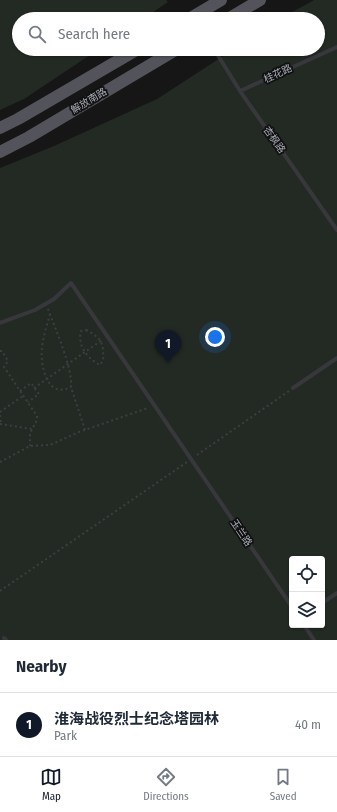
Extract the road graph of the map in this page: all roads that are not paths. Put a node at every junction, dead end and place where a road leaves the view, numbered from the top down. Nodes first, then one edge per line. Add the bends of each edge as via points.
1 (221, 0) edge
2 (260, 0) edge
3 (202, 12) edge
4 (240, 12) edge
5 (337, 47) edge
6 (325, 52) edge
7 (126, 56) edge
8 (165, 56) edge
9 (218, 56) edge
10 (317, 56) edge
11 (240, 91) junction
12 (0, 128) edge
13 (0, 152) edge
14 (337, 230) edge
15 (0, 323) edge
16 (337, 358) edge
17 (293, 388) road end
18 (337, 593) edge
19 (325, 601) edge
20 (289, 603) edge
21 (306, 628) edge
22 (314, 640) edge

1 - 3 main road
2 - 4 main road
5 - 6 lane, 桂花路
7 - 12 main road, 解放南路
8 - 13 main road, 解放南路
9 - 11 lane, 杏枫路
10 - 11 lane, 桂花路
11 - 14 lane, 杏枫路
15 - 20 lane, 玉兰路 via 46,304 71,283
16 - 17 lane
18 - 19 lane
21 - 22 lane

